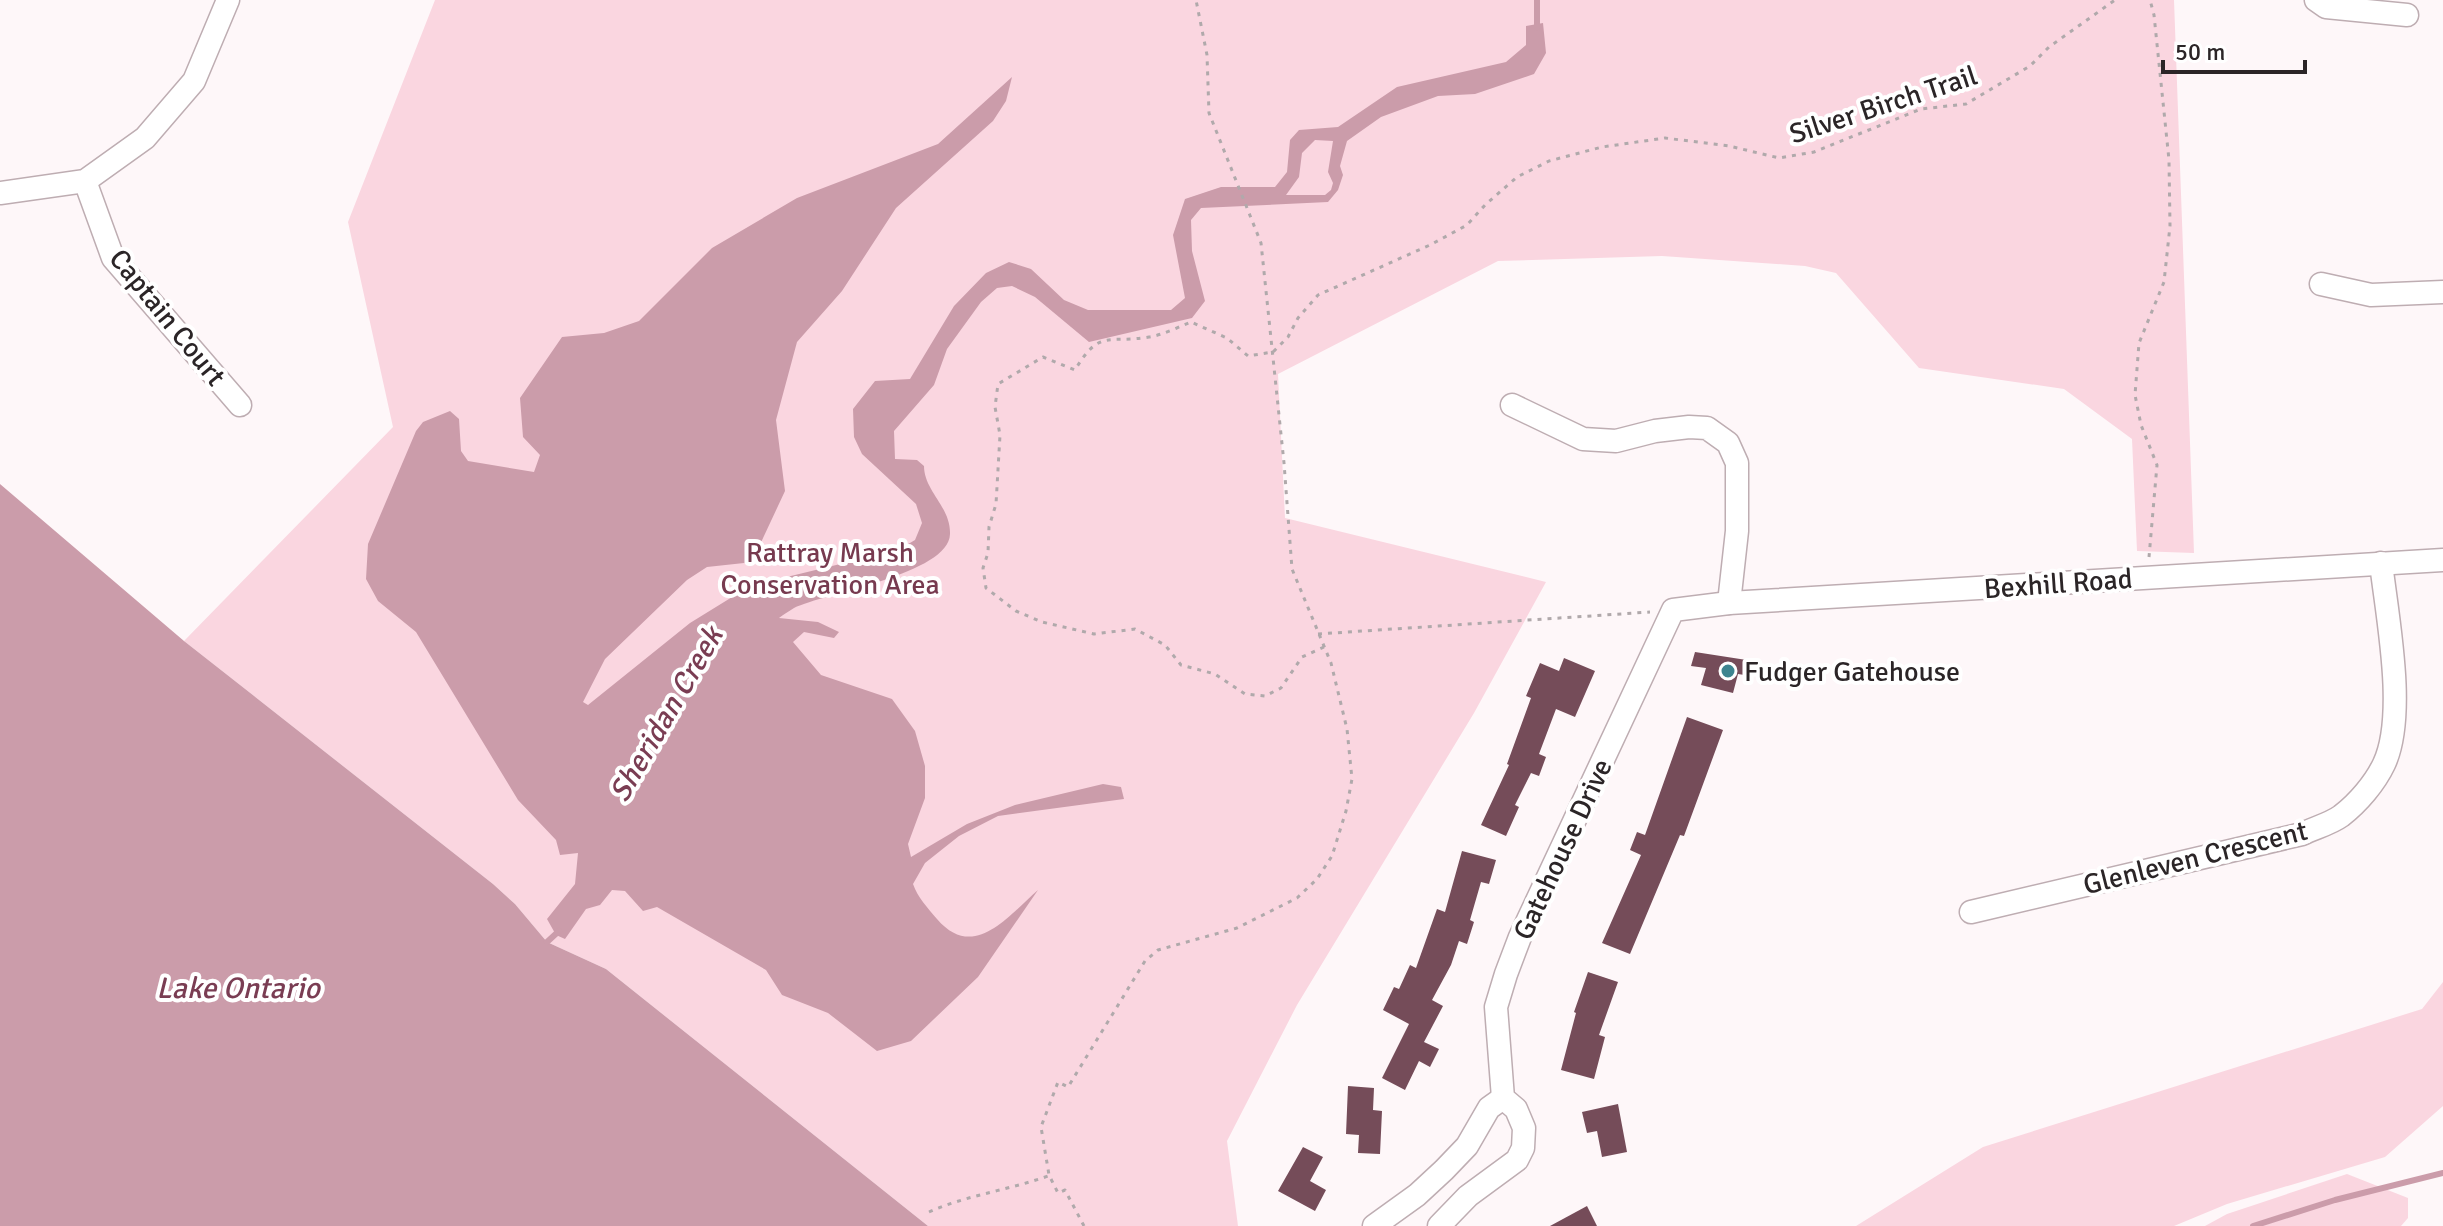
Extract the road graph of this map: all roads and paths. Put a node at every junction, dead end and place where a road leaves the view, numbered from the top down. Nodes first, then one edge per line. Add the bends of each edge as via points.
1 (228, 0) edge
2 (1196, 0) edge
3 (2115, 0) edge
4 (2150, 0) edge
5 (2316, 0) edge
6 (2407, 15) dead end
7 (85, 181) junction
8 (0, 193) edge
9 (2321, 284) dead end
10 (2443, 292) edge
11 (1273, 352) junction
12 (240, 405) dead end
13 (1512, 405) dead end
14 (2443, 560) edge
15 (2381, 563) junction
16 (2148, 577) junction
17 (1729, 603) junction
18 (1673, 610) junction
19 (1318, 634) junction
20 (1324, 647) junction
21 (1971, 912) dead end
22 (1503, 1098) junction
23 (1049, 1175) junction
24 (929, 1212) dead end
25 (1084, 1226) edge
26 (1374, 1226) edge
27 (1439, 1226) edge

1 - 7 street via 194,81 145,138
2 - 11 path via 1207,55 1209,113 1261,243
3 - 11 path, Silver Birch Trail via 2030,66 1966,104 1921,109 1814,152 1779,158 1665,138 1549,161 1517,177 1467,225 1318,295
4 - 16 path via 2169,160 2170,226 2164,282 2139,343 2135,395 2157,465
5 - 6 street via 2326,7
7 - 8 street
7 - 12 street, Captain Court via 113,258
9 - 10 street via 2371,295
11 - 19 path via 1292,569
11 - 20 path via 1248,356 1227,338 1191,322 1151,337 1104,339 1086,350 1075,370 1043,357 998,384 996,504 983,568 986,588 1016,611 1042,622 1094,634 1135,629 1165,645 1181,665 1215,674 1245,694 1265,696 1281,688 1302,657
13 - 17 street via 1583,439 1616,441 1689,427 1707,428 1728,443 1737,463
14 - 15 street, Bexhill Road
15 - 16 street, Bexhill Road
15 - 21 street, Glenleven Crescent via 2395,692 2392,728 2384,763 2362,796 2339,817 2302,834
16 - 17 street, Bexhill Road
17 - 18 street, Bexhill Road
18 - 19 path
18 - 22 street, Gatehouse Drive via 1506,974 1496,1007
19 - 20 path
20 - 23 path via 1347,729 1352,779 1332,856 1297,898 1237,928 1158,950 1145,961 1068,1087 1058,1082 1041,1127
22 - 26 street via 1489,1108 1467,1146 1444,1170
22 - 27 street, Gatehouse Drive via 1516,1109 1524,1128 1523,1148 1517,1160 1468,1196
23 - 24 path
23 - 25 path via 1058,1193 1065,1190

